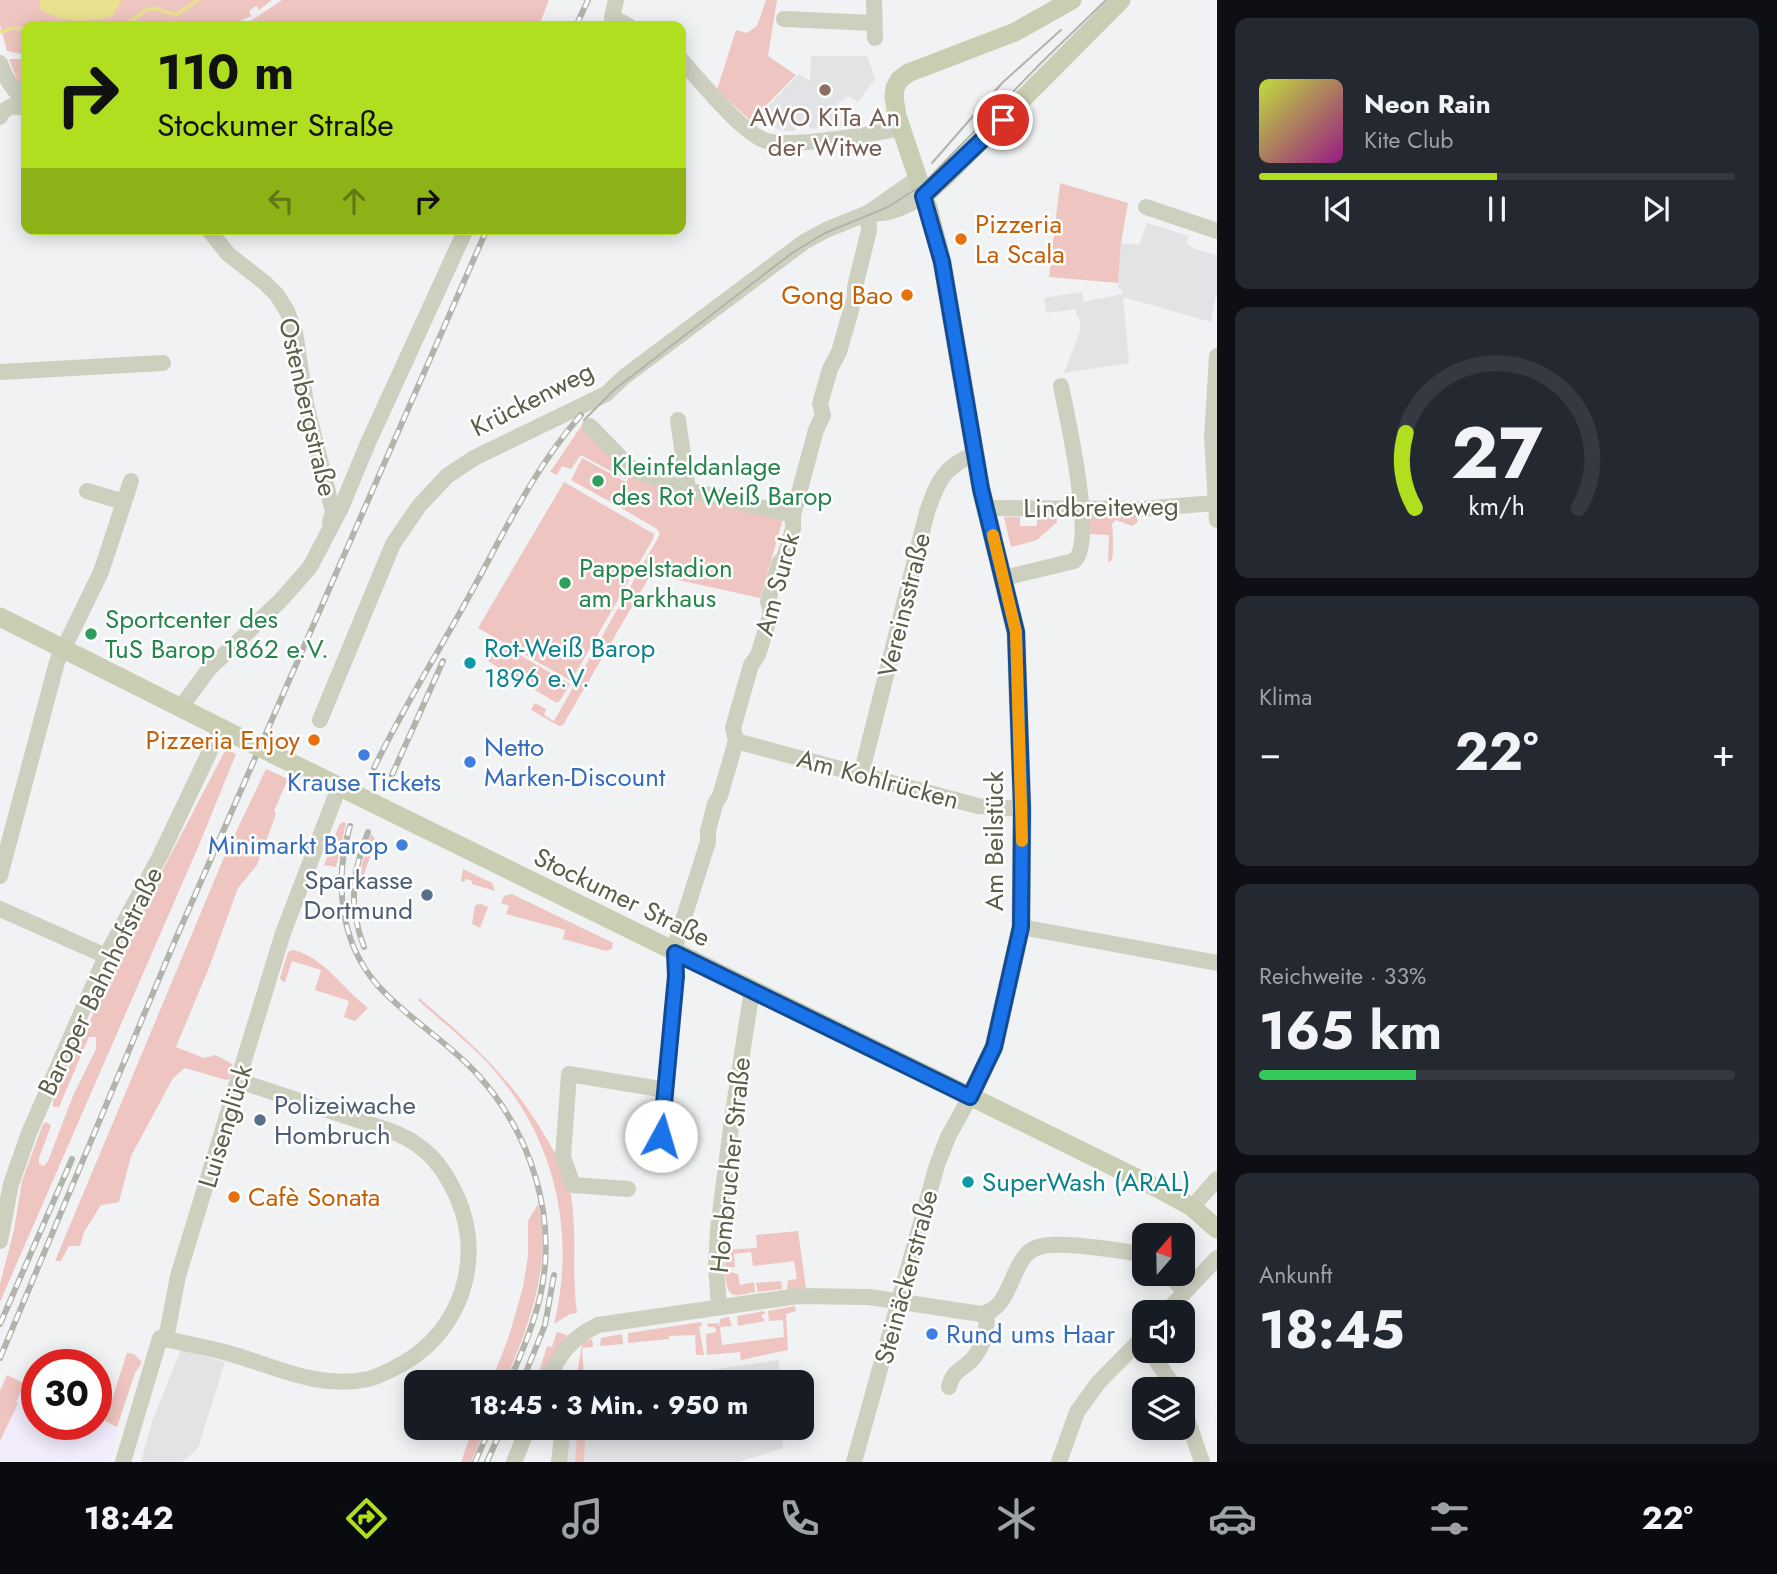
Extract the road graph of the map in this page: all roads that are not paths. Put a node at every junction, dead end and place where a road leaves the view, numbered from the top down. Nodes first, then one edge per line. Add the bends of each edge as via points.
1 (616, 0) edge
2 (874, 0) edge
3 (1072, 0) edge
4 (1121, 0) edge
5 (784, 19) dead end
6 (620, 21) edge
7 (686, 65) edge
8 (2, 69) edge
9 (21, 97) edge
10 (0, 103) edge
11 (21, 107) edge
12 (0, 117) edge
13 (902, 128) junction
14 (921, 187) junction
15 (1146, 207) dead end
16 (872, 210) junction
17 (1217, 230) edge
18 (213, 235) edge
19 (463, 235) edge
20 (1217, 356) edge
21 (163, 363) dead end
22 (0, 372) edge
23 (1061, 386) dead end
24 (678, 420) dead end
25 (590, 426) dead end
26 (975, 454) junction
27 (131, 481) dead end
28 (688, 490) junction
29 (87, 491) dead end
30 (124, 502) junction
31 (986, 508) junction
32 (1081, 510) junction
33 (1216, 511) edge
34 (793, 516) junction
35 (328, 532) junction
36 (1004, 578) junction
37 (0, 617) edge
38 (62, 648) junction
39 (181, 707) junction
40 (320, 720) dead end
41 (220, 728) junction
42 (736, 741) junction
43 (861, 775) junction
44 (340, 787) junction
45 (1022, 809) junction
46 (0, 876) edge
47 (0, 909) edge
48 (1021, 927) junction
49 (675, 953) junction
50 (106, 956) junction
51 (1217, 963) edge
52 (752, 990) junction
53 (239, 1081) junction
54 (666, 1090) junction
55 (970, 1097) junction
56 (653, 1142) dead end
57 (1217, 1179) edge
58 (628, 1189) dead end
59 (1192, 1207) junction
60 (1217, 1229) edge
61 (0, 1241) edge
62 (1132, 1255) edge
63 (1217, 1258) edge
64 (1180, 1286) edge
65 (1185, 1291) junction
66 (1177, 1300) edge
67 (898, 1303) junction
68 (719, 1306) junction
69 (987, 1313) junction
70 (166, 1339) junction
71 (1132, 1354) edge
72 (552, 1370) edge
73 (949, 1387) dead end
74 (523, 1440) edge
75 (562, 1440) edge
76 (1194, 1440) edge
77 (123, 1462) edge
78 (514, 1462) edge
79 (559, 1462) edge
80 (855, 1462) edge
81 (1059, 1462) edge
82 (1202, 1462) edge

1 - 6 street via 612,17
2 - 5 street via 875,30
3 - 13 main road via 1015,32 908,73 899,80 894,97
4 - 14 main road, Krückenweg via 947,175
7 - 13 street via 739,122 766,141 806,142
8 - 9 street
8 - 10 street via 5,89
11 - 12 street via 12,106
13 - 14 main road
14 - 16 street, Krückenweg via 912,203 881,214
14 - 26 main road, Am Beilstück via 942,262
15 - 17 street
16 - 34 street, Am Surck via 855,296 820,404 823,415
16 - 40 street, Krückenweg via 804,242 606,394 474,458 447,476 393,544
18 - 35 street, Ostenbergstraße via 228,254 271,289 295,331 306,404 332,512
19 - 35 street, Ostenbergstraße
20 - 33 street via 1212,438
21 - 22 street
23 - 32 street
24 - 28 street
25 - 28 street via 633,470
26 - 31 main road, Am Beilstück
26 - 43 street, Vereinsstraße via 957,461 939,478
27 - 30 street
28 - 34 street
29 - 30 street
30 - 38 street via 101,572
31 - 32 street, Lindbreiteweg
31 - 36 main road, Am Beilstück
32 - 33 street, Lindbreiteweg
32 - 36 street via 1081,552 1074,561
34 - 42 street, Am Surck via 793,529 768,601 771,613 733,728
35 - 39 street, Ostenbergstraße via 310,567 209,669
36 - 45 main road, Am Beilstück via 1016,632
37 - 38 main road, Stockumer Straße
38 - 39 main road, Stockumer Straße
38 - 46 street
39 - 41 main road, Stockumer Straße
41 - 44 main road, Stockumer Straße, bridge
41 - 50 street, Baroper Bahnhofstraße via 160,856
42 - 43 street, Am Kohlrücken
42 - 49 street, Am Surck
43 - 45 street, Am Kohlrücken via 978,806
44 - 49 main road, Stockumer Straße
44 - 53 street, Luisenglück via 293,902
45 - 48 main road, Am Beilstück
47 - 50 street
48 - 51 street
48 - 55 main road, Am Beilstück via 994,1047
49 - 52 main road, Stockumer Straße
49 - 54 street, Am Surck
50 - 61 street, Baroper Bahnhofstraße via 29,1133 11,1184
52 - 55 main road, Stockumer Straße
52 - 68 street, Hombrucher Straße via 718,1229
53 - 70 street, Luisenglück via 178,1276
53 - 70 street via 388,1129 426,1152 440,1167 463,1212 470,1252 463,1291 455,1312 427,1347 366,1379 308,1378
54 - 56 street, Am Surck via 661,1136
54 - 58 street via 569,1074 563,1157 573,1185
55 - 59 main road, Stockumer Straße
55 - 67 street, Steinäckerstraße via 937,1165
57 - 59 street
59 - 60 main road, Stockumer Straße
62 - 69 street via 1062,1246 1034,1248 1003,1298
63 - 65 street
64 - 65 street
65 - 66 street
67 - 68 street via 869,1297 799,1296
67 - 69 street
67 - 80 street, Steinäckerstraße
68 - 72 street, Hombrucher Straße via 598,1325 569,1343
69 - 73 street via 988,1329 981,1348 953,1375
70 - 77 street, Luisenglück via 160,1338
71 - 81 street via 1098,1383 1077,1412
74 - 78 street
75 - 79 street
76 - 82 street

